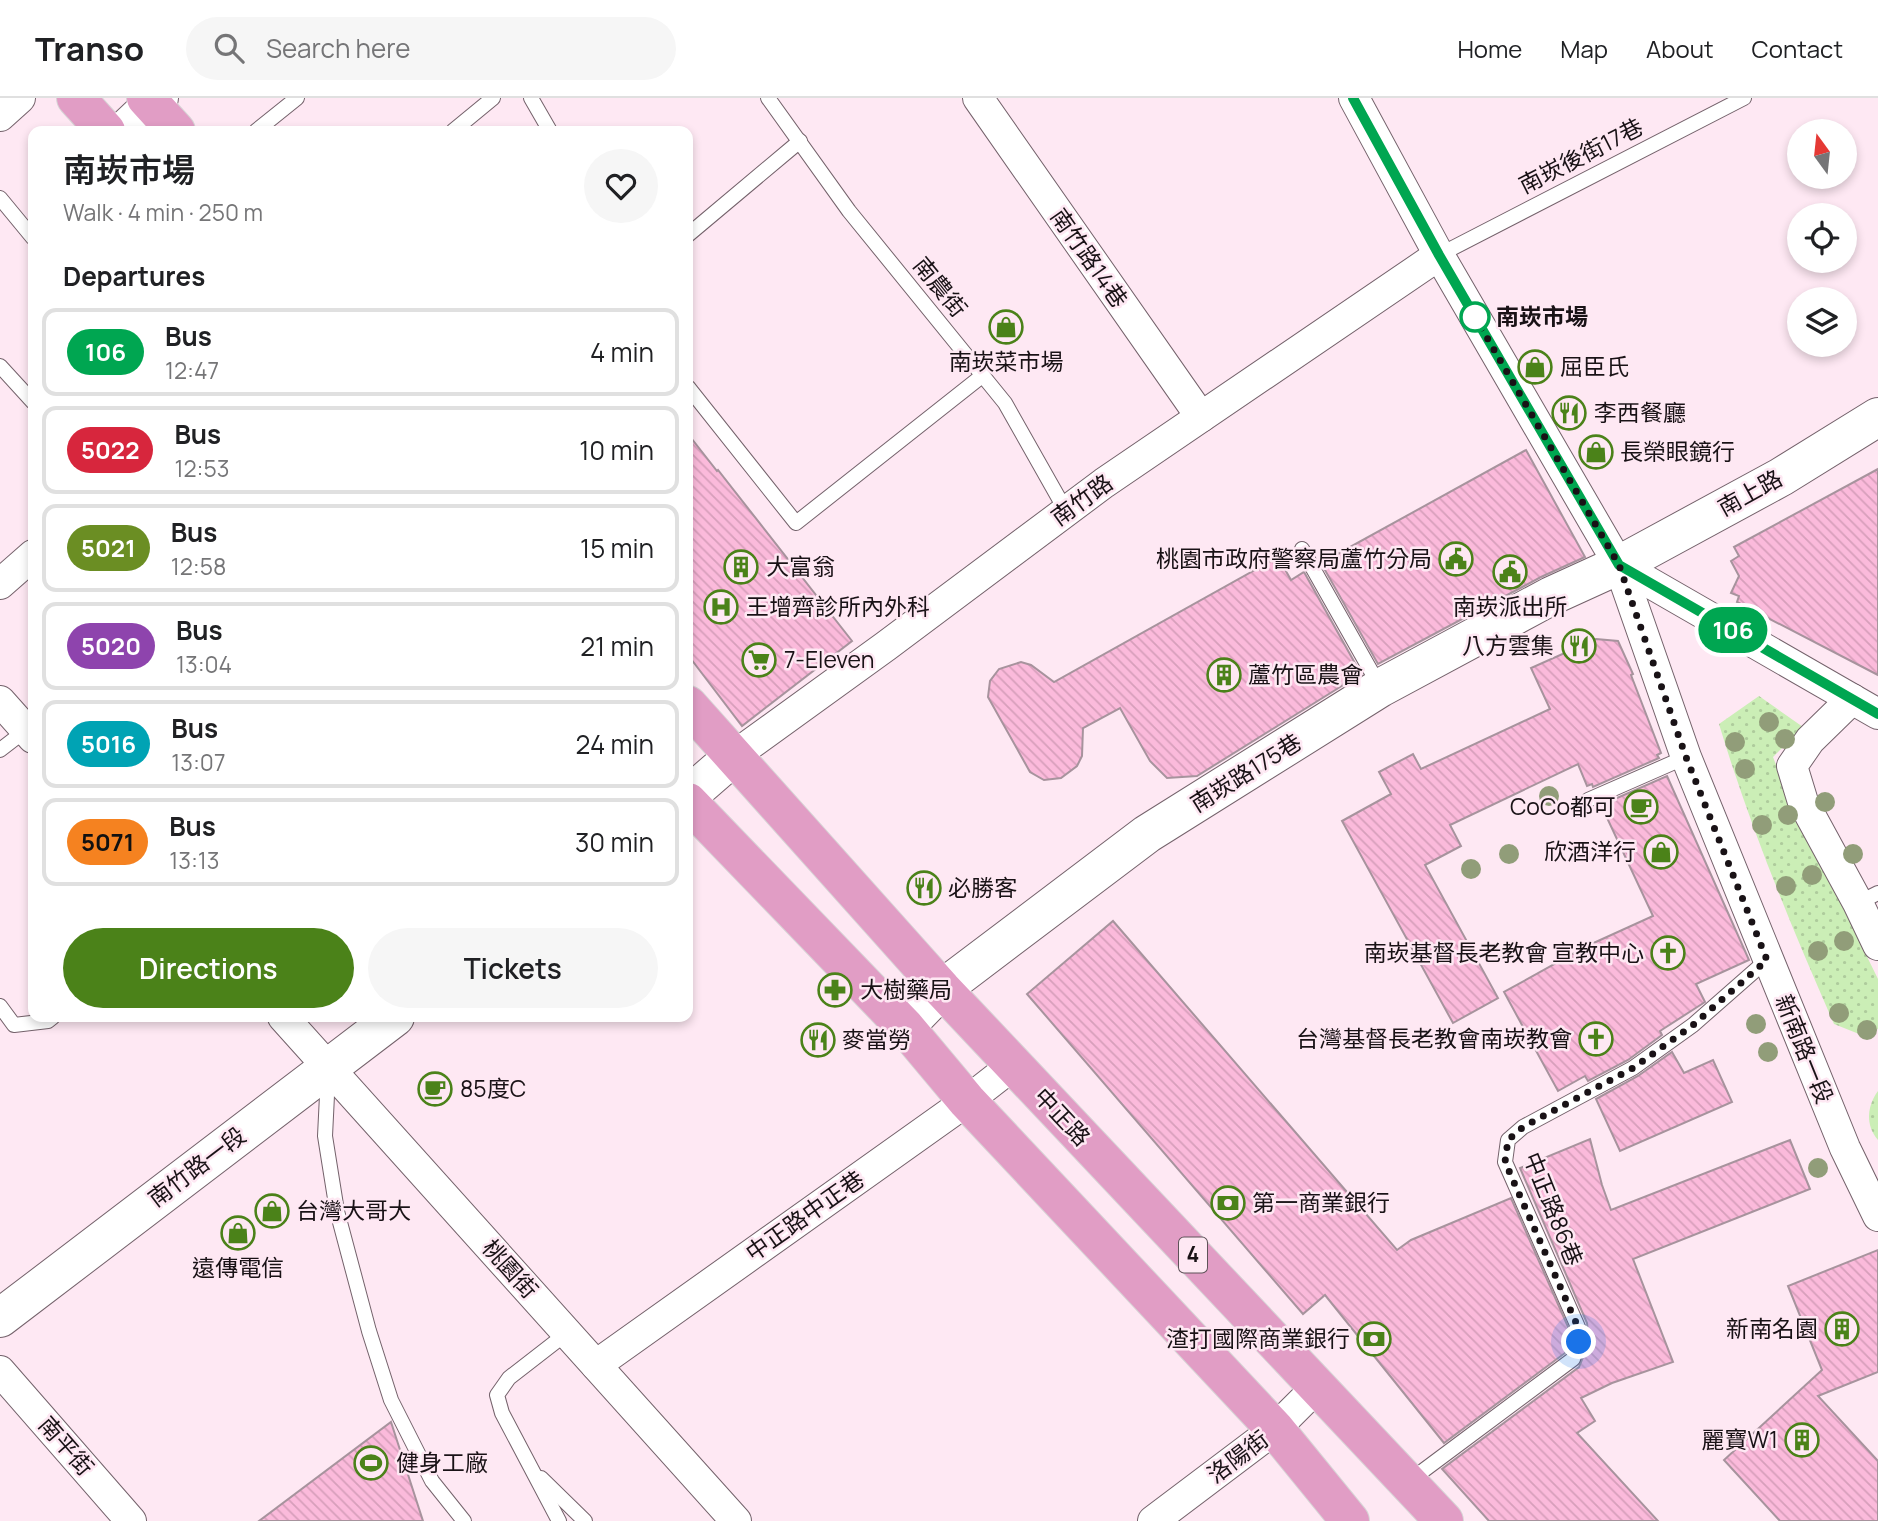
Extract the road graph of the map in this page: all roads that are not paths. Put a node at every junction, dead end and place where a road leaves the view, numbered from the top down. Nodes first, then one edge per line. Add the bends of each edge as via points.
1 (20, 98) edge
2 (76, 98) edge
3 (297, 98) edge
4 (493, 98) edge
5 (531, 98) edge
6 (768, 98) edge
7 (978, 98) edge
8 (1354, 98) edge
9 (1744, 98) edge
10 (159, 108) edge
11 (0, 116) edge
12 (101, 126) edge
13 (132, 126) edge
14 (262, 126) edge
15 (459, 126) edge
16 (547, 126) edge
17 (800, 141) junction
18 (0, 198) edge
19 (693, 231) edge
20 (28, 232) edge
21 (1439, 255) junction
22 (0, 366) edge
23 (982, 376) junction
24 (693, 393) edge
25 (28, 397) edge
26 (1201, 417) junction
27 (1878, 417) edge
28 (1066, 511) junction
29 (1302, 549) dead end
30 (28, 559) edge
31 (1619, 565) junction
32 (0, 584) edge
33 (1380, 688) junction
34 (1852, 699) junction
35 (0, 701) edge
36 (693, 711) edge
37 (1878, 714) edge
38 (28, 733) edge
39 (28, 735) edge
40 (0, 750) edge
41 (734, 756) junction
42 (1686, 757) junction
43 (693, 792) edge
44 (1588, 800) dead end
45 (693, 807) edge
46 (1868, 898) edge
47 (1878, 945) edge
48 (1767, 960) junction
49 (942, 989) junction
50 (0, 1006) edge
51 (40, 1022) edge
52 (288, 1022) edge
53 (388, 1022) edge
54 (905, 1027) junction
55 (1013, 1065) junction
56 (328, 1067) junction
57 (967, 1101) junction
58 (1878, 1216) edge
59 (0, 1318) edge
60 (567, 1333) junction
61 (596, 1365) junction
62 (0, 1371) edge
63 (1317, 1387) junction
64 (1275, 1429) junction
65 (532, 1470) junction
66 (1408, 1482) junction
67 (131, 1521) edge
68 (464, 1521) edge
69 (559, 1521) edge
70 (584, 1521) edge
71 (736, 1521) edge
72 (1153, 1521) edge
73 (1350, 1521) edge
74 (1444, 1521) edge

1 - 11 street
2 - 12 main road
3 - 14 lane
4 - 15 lane
5 - 16 lane
6 - 17 lane, 南農街
7 - 26 street, 南竹路14巷
8 - 21 street, 新南路一段
9 - 21 lane, 南崁後街17巷
10 - 13 street
17 - 19 lane
17 - 23 lane, 南農街 via 849,211
18 - 20 lane
21 - 26 street, 南竹路
21 - 31 street, 新南路一段
22 - 25 lane
23 - 24 lane via 796,523
23 - 28 lane, 南農街 via 1005,403
26 - 28 street, 南竹路
27 - 31 street, 南上路 via 1781,477
28 - 41 street, 南竹路
29 - 33 lane
30 - 32 street
31 - 33 street, 南崁路175巷 via 1551,596
31 - 34 street
31 - 42 street, 新南路一段
33 - 49 street, 南崁路175巷 via 1147,834
34 - 37 street
34 - 46 street via 1810,740 1792,766 1803,802
35 - 38 street
36 - 41 main road, 中正路 / 4
39 - 40 lane
41 - 43 street
41 - 49 main road, 中正路 / 4
42 - 44 lane
42 - 48 street, 新南路一段
45 - 54 main road
46 - 47 street
48 - 58 street, 新南路一段 via 1844,1149
48 - 66 lane, 中正路86巷 via 1693,1025 1633,1068 1523,1127 1508,1140 1505,1162 1578,1327 1579,1342 1573,1359
49 - 54 street, 南崁路175巷
49 - 55 main road, 中正路 / 4
50 - 51 lane via 14,1025
52 - 56 street, 桃園街
53 - 56 street, 南竹路一段
54 - 57 main road
55 - 57 street, 中正路中正巷
55 - 63 main road, 中正路 / 4
56 - 59 street, 南竹路一段
56 - 60 street, 桃園街
56 - 68 lane via 325,1136 337,1211 369,1331 391,1400 432,1481
57 - 61 street, 中正路中正巷
57 - 64 main road
60 - 61 street, 桃園街
60 - 65 lane via 509,1378 497,1395
61 - 71 street, 桃園街
62 - 67 street, 南平街
63 - 64 street, 洛陽街
63 - 66 main road, 中正路 / 4
64 - 72 street, 洛陽街
64 - 73 main road
65 - 69 lane
65 - 70 lane
66 - 74 main road, 中正路 / 4

